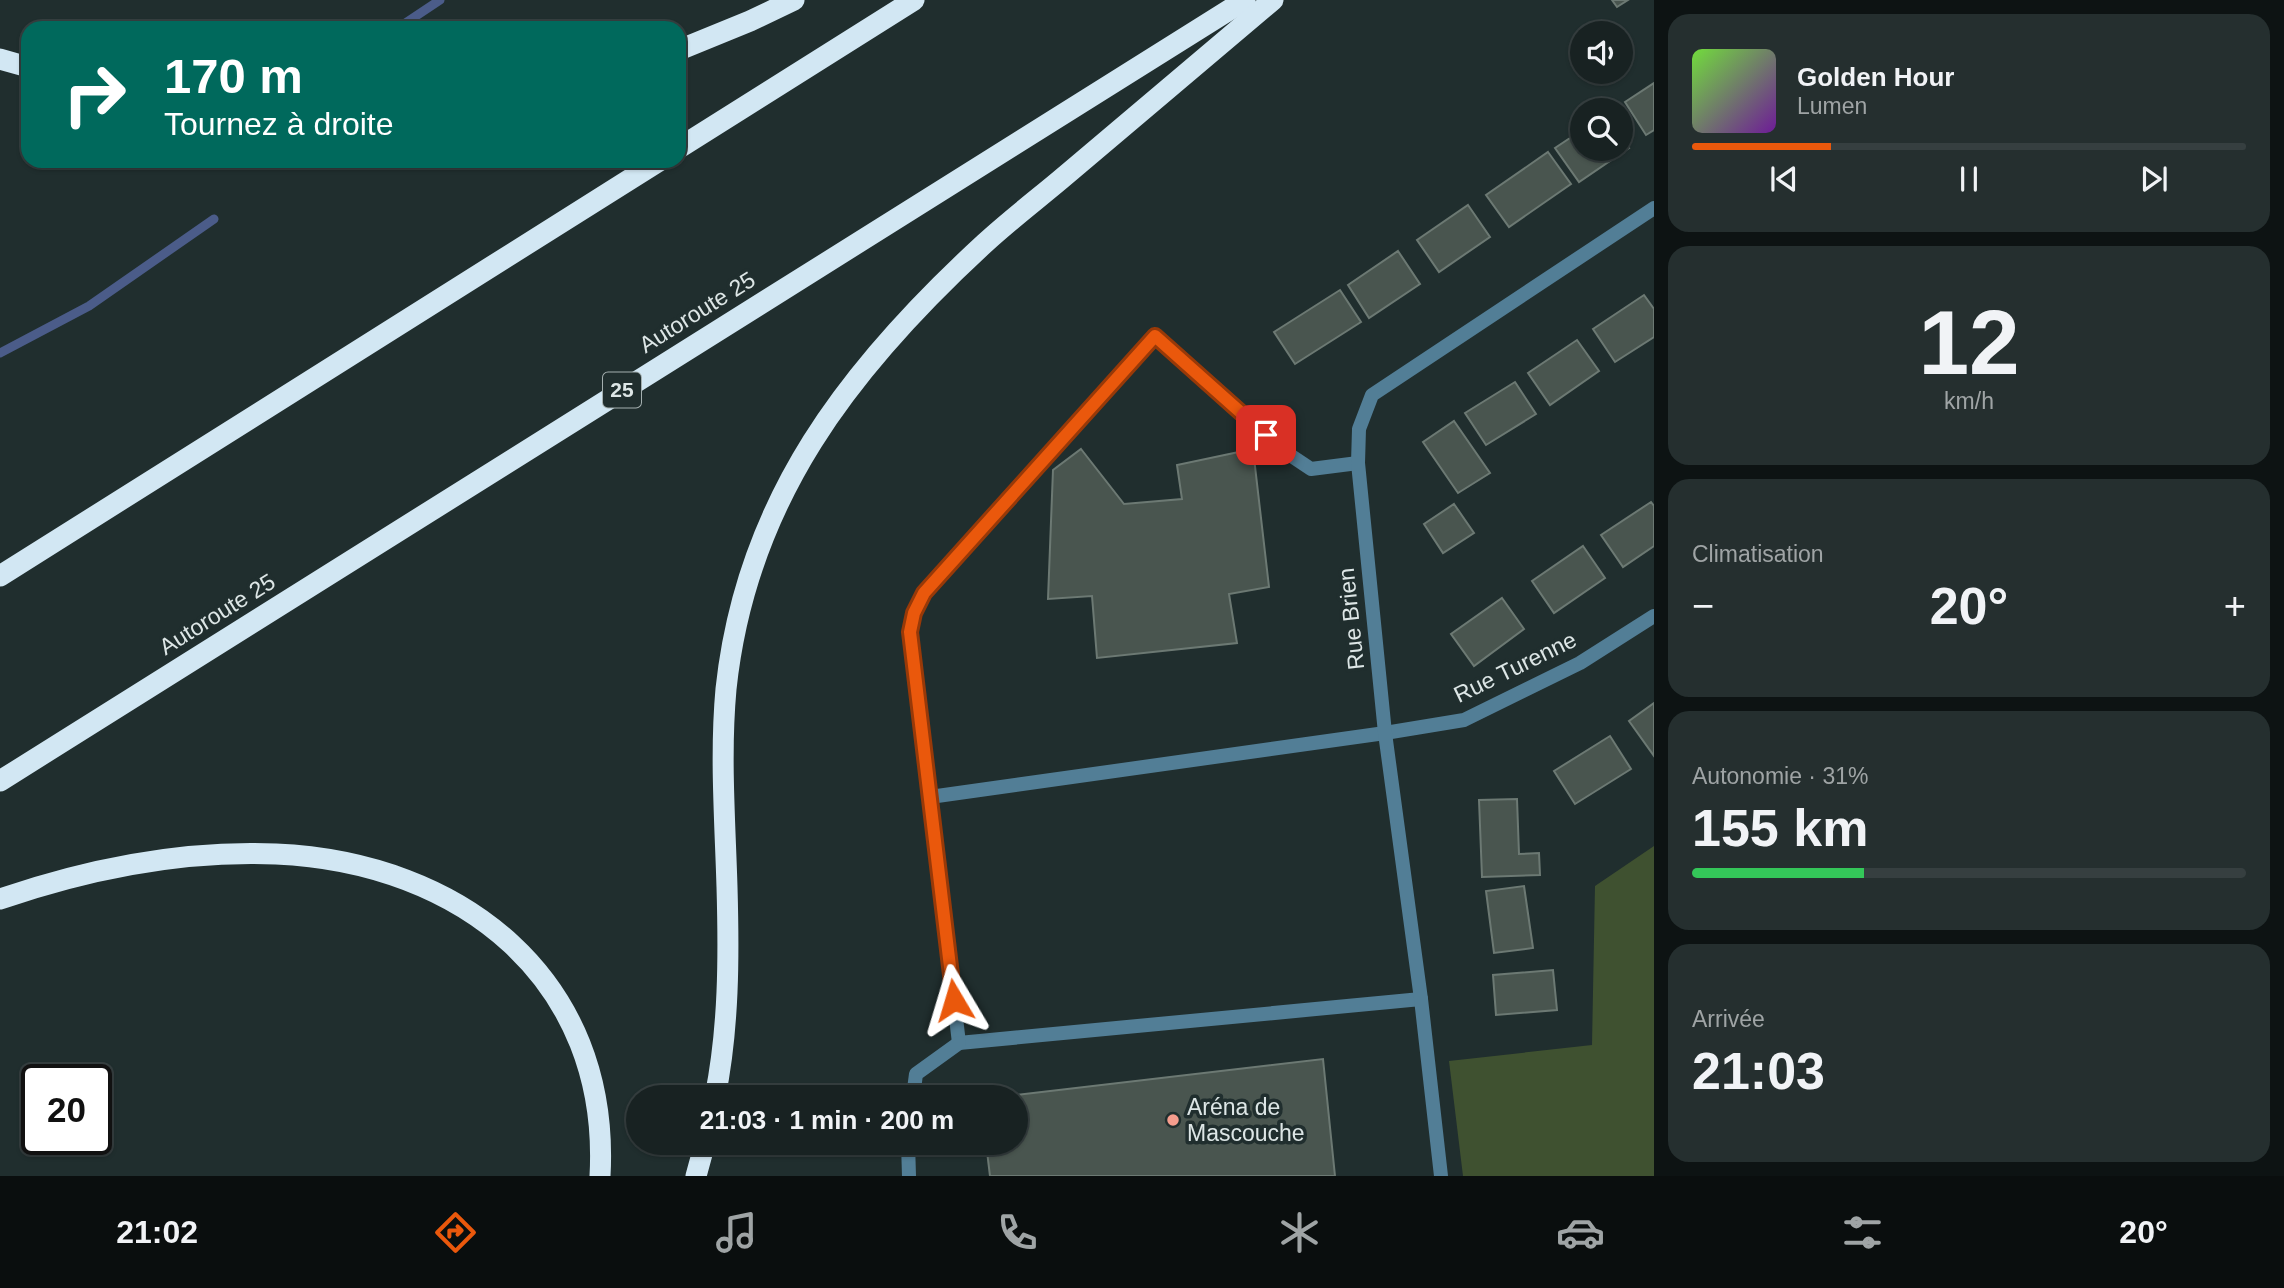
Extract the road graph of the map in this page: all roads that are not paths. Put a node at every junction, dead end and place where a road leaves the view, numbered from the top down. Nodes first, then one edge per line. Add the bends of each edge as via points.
1 (794, 0) edge
2 (914, 0) edge
3 (1245, 0) edge
4 (1273, 0) edge
5 (686, 47) edge
6 (0, 59) edge
7 (21, 65) edge
8 (686, 144) edge
9 (648, 168) edge
10 (1654, 208) edge
11 (1358, 463) junction
12 (0, 576) edge
13 (1654, 616) edge
14 (1385, 733) junction
15 (0, 781) edge
16 (930, 797) junction
17 (0, 899) edge
18 (1421, 999) junction
19 (959, 1043) junction
20 (717, 1085) edge
21 (915, 1085) edge
22 (702, 1155) edge
23 (908, 1155) edge
24 (600, 1176) edge
25 (696, 1176) edge
26 (909, 1176) edge
27 (1441, 1176) edge

1 - 5 highway
2 - 8 highway
3 - 15 highway, Autoroute 25 / 25
4 - 20 highway via 945,281 841,398 780,498 748,579 727,687 723,763 727,960
6 - 7 highway
9 - 12 highway
10 - 11 street, Rue Brien via 1372,395 1360,429
11 - 14 street, Rue Brien
11 - 16 street via 1311,469 1284,451 1155,336 918,604 910,632
13 - 14 street, Rue Turenne via 1580,663 1464,720
14 - 16 street, Rue Turenne
14 - 18 street, Rue Brien
16 - 19 street
17 - 24 highway via 91,872 166,859 239,854 345,862 432,892 482,920 520,951 568,1016 595,1100
18 - 19 street
18 - 27 street, Rue Brien
19 - 21 street via 916,1074
22 - 25 highway
23 - 26 street

